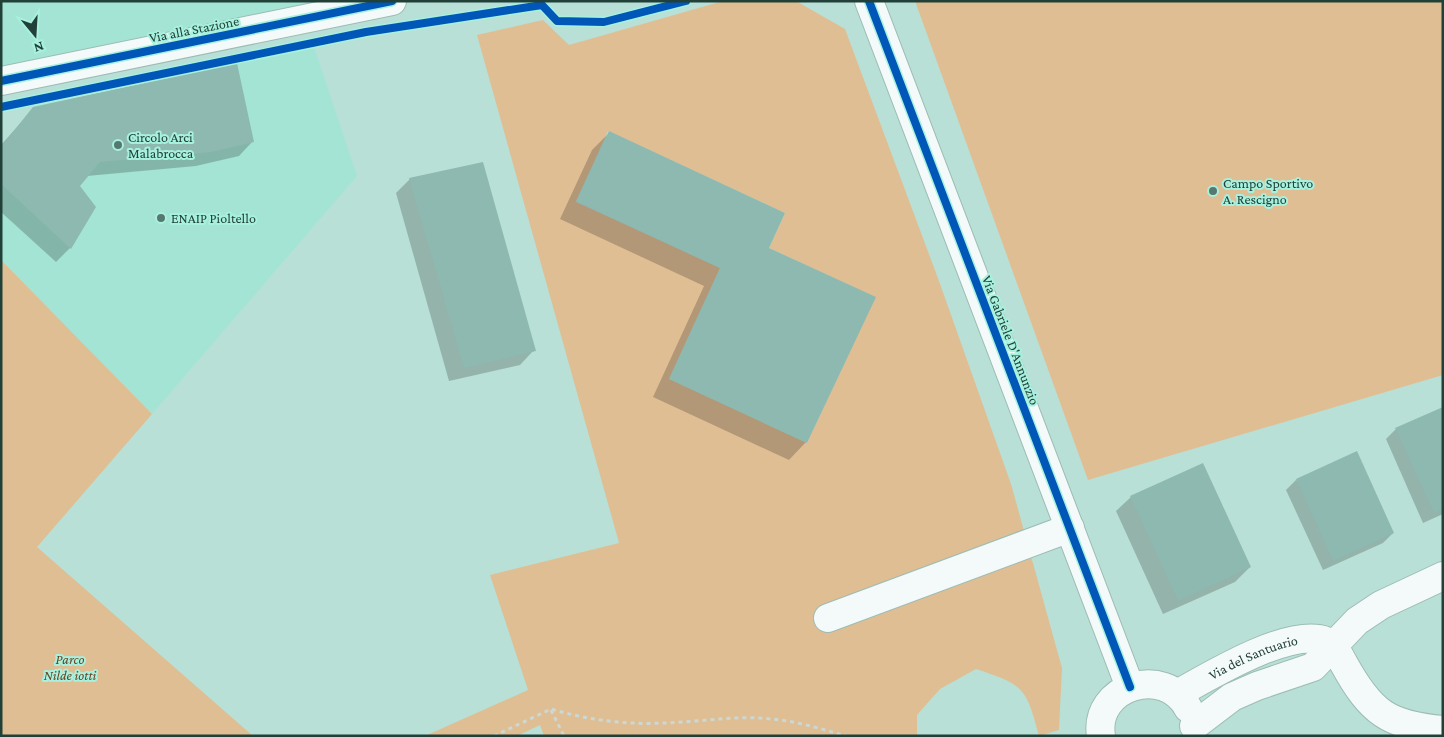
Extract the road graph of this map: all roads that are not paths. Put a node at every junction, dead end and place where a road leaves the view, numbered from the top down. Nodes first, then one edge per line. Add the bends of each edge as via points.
1 (392, 1) edge
2 (869, 1) edge
3 (1, 81) edge
4 (1070, 528) junction
5 (1443, 576) edge
6 (828, 618) dead end
7 (1333, 645) junction
8 (1130, 687) junction
9 (1177, 694) junction
10 (1443, 730) edge
11 (1193, 731) edge
12 (1101, 736) edge

1 - 3 street, Via alla Stazione
2 - 4 street, Via Gabriele D'Annunzio
4 - 6 street
4 - 8 street, Via Gabriele D'Annunzio
5 - 7 street, Via del Santuario via 1381,605 1357,621
7 - 9 street, Via del Santuario via 1315,639 1285,642 1224,668
7 - 10 street via 1366,699 1382,713 1400,724
7 - 11 street, Via del Santuario via 1313,667 1232,698
8 - 9 street via 1142,683 1155,684
8 - 12 street via 1111,700 1105,710
9 - 11 street via 1185,703

